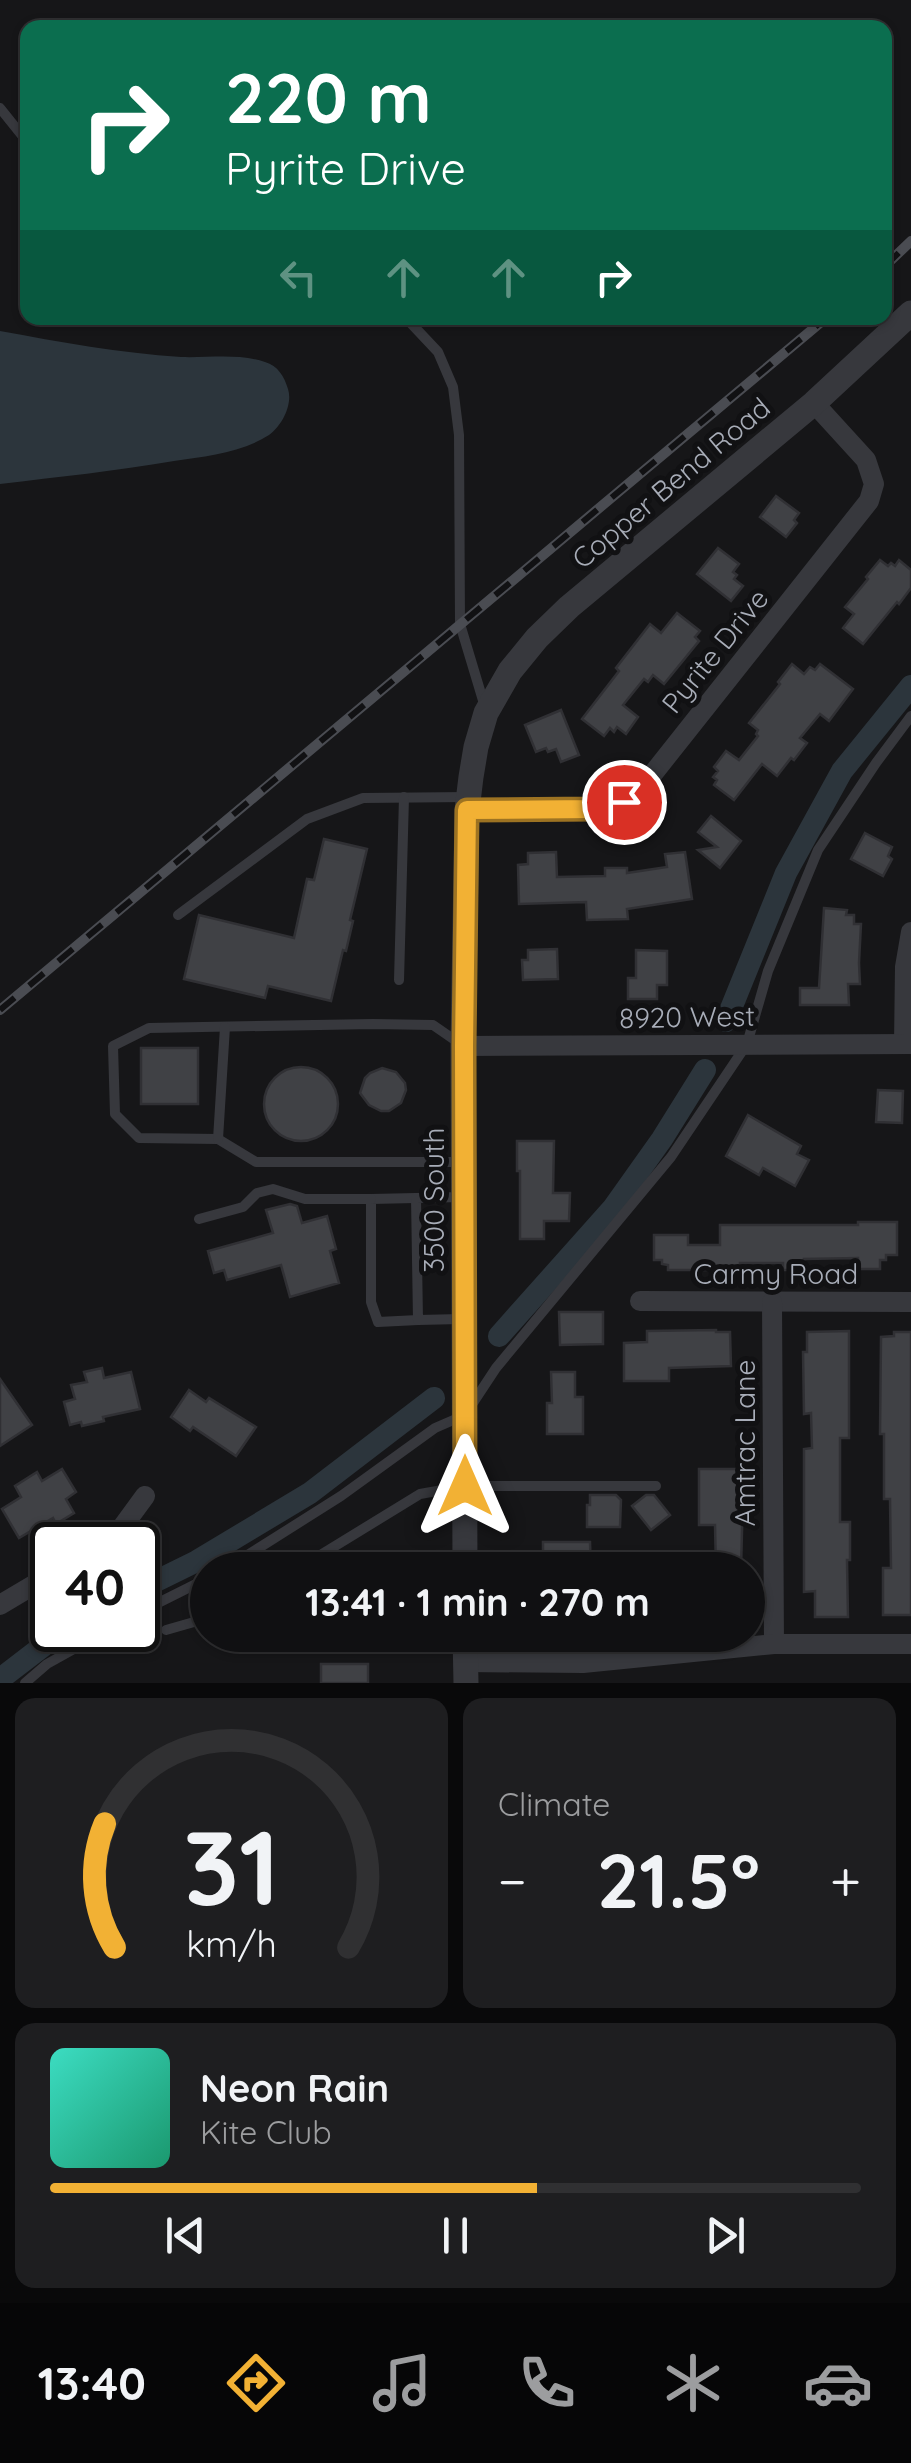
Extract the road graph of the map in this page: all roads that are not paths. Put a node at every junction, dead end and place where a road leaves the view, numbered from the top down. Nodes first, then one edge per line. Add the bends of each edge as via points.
1 (0, 108) edge
2 (20, 133) edge
3 (911, 314) edge
4 (413, 325) edge
5 (814, 403) junction
6 (486, 712) junction
7 (911, 716) edge
8 (404, 797) junction
9 (468, 804) junction
10 (178, 915) dead end
11 (911, 932) edge
12 (399, 980) dead end
13 (225, 1026) junction
14 (738, 1044) junction
15 (907, 1044) edge
16 (464, 1046) junction
17 (218, 1139) junction
18 (464, 1162) junction
19 (416, 1198) junction
20 (464, 1198) junction
21 (371, 1199) junction
22 (199, 1219) dead end
23 (640, 1301) dead end
24 (772, 1302) junction
25 (911, 1302) edge
26 (464, 1319) junction
27 (418, 1320) junction
28 (465, 1412) junction
29 (465, 1486) junction
30 (656, 1486) dead end
31 (145, 1496) dead end
32 (126, 1522) edge
33 (252, 1552) edge
34 (325, 1552) edge
35 (465, 1552) edge
36 (30, 1587) edge
37 (190, 1587) edge
38 (160, 1602) edge
39 (0, 1605) edge
40 (190, 1623) edge
41 (166, 1630) dead end
42 (774, 1644) junction
43 (911, 1644) edge
44 (69, 1652) edge
45 (466, 1672) edge
46 (25, 1683) edge

1 - 2 lane
3 - 5 street, Copper Bend Road
4 - 6 lane via 438,352 453,387 460,435 460,624
5 - 6 street, Copper Bend Road via 548,628 510,671
5 - 9 street, Pyrite Drive via 866,460 874,484 868,500 644,785 605,807
6 - 9 street, 3500 South
7 - 14 lane via 818,850
8 - 9 lane
8 - 10 lane via 364,798 307,820
8 - 12 lane
9 - 16 street, 3500 South
11 - 15 street
13 - 16 lane via 433,1025
13 - 17 lane
13 - 17 lane via 149,1028 112,1046 115,1114 139,1138
14 - 15 street, 8920 West
14 - 16 street, 8920 West
14 - 28 lane via 671,1157
16 - 18 street, 3500 South
17 - 18 lane via 256,1162
18 - 20 street, 3500 South
19 - 20 lane
19 - 21 lane
19 - 27 lane
20 - 26 street, 3500 South
21 - 22 lane via 305,1199 273,1190 258,1193 243,1208
21 - 27 lane via 371,1302 378,1322
23 - 24 street, Carmy Road
24 - 25 street, Carmy Road
24 - 42 street, Amtrac Lane
26 - 27 lane
26 - 28 street, 3500 South
28 - 29 street, 3500 South
28 - 33 lane
29 - 30 lane
29 - 34 lane via 420,1494
29 - 35 street, 3500 South
31 - 32 street
36 - 39 street
37 - 38 lane
40 - 41 lane
42 - 43 street
42 - 45 street
44 - 46 lane

